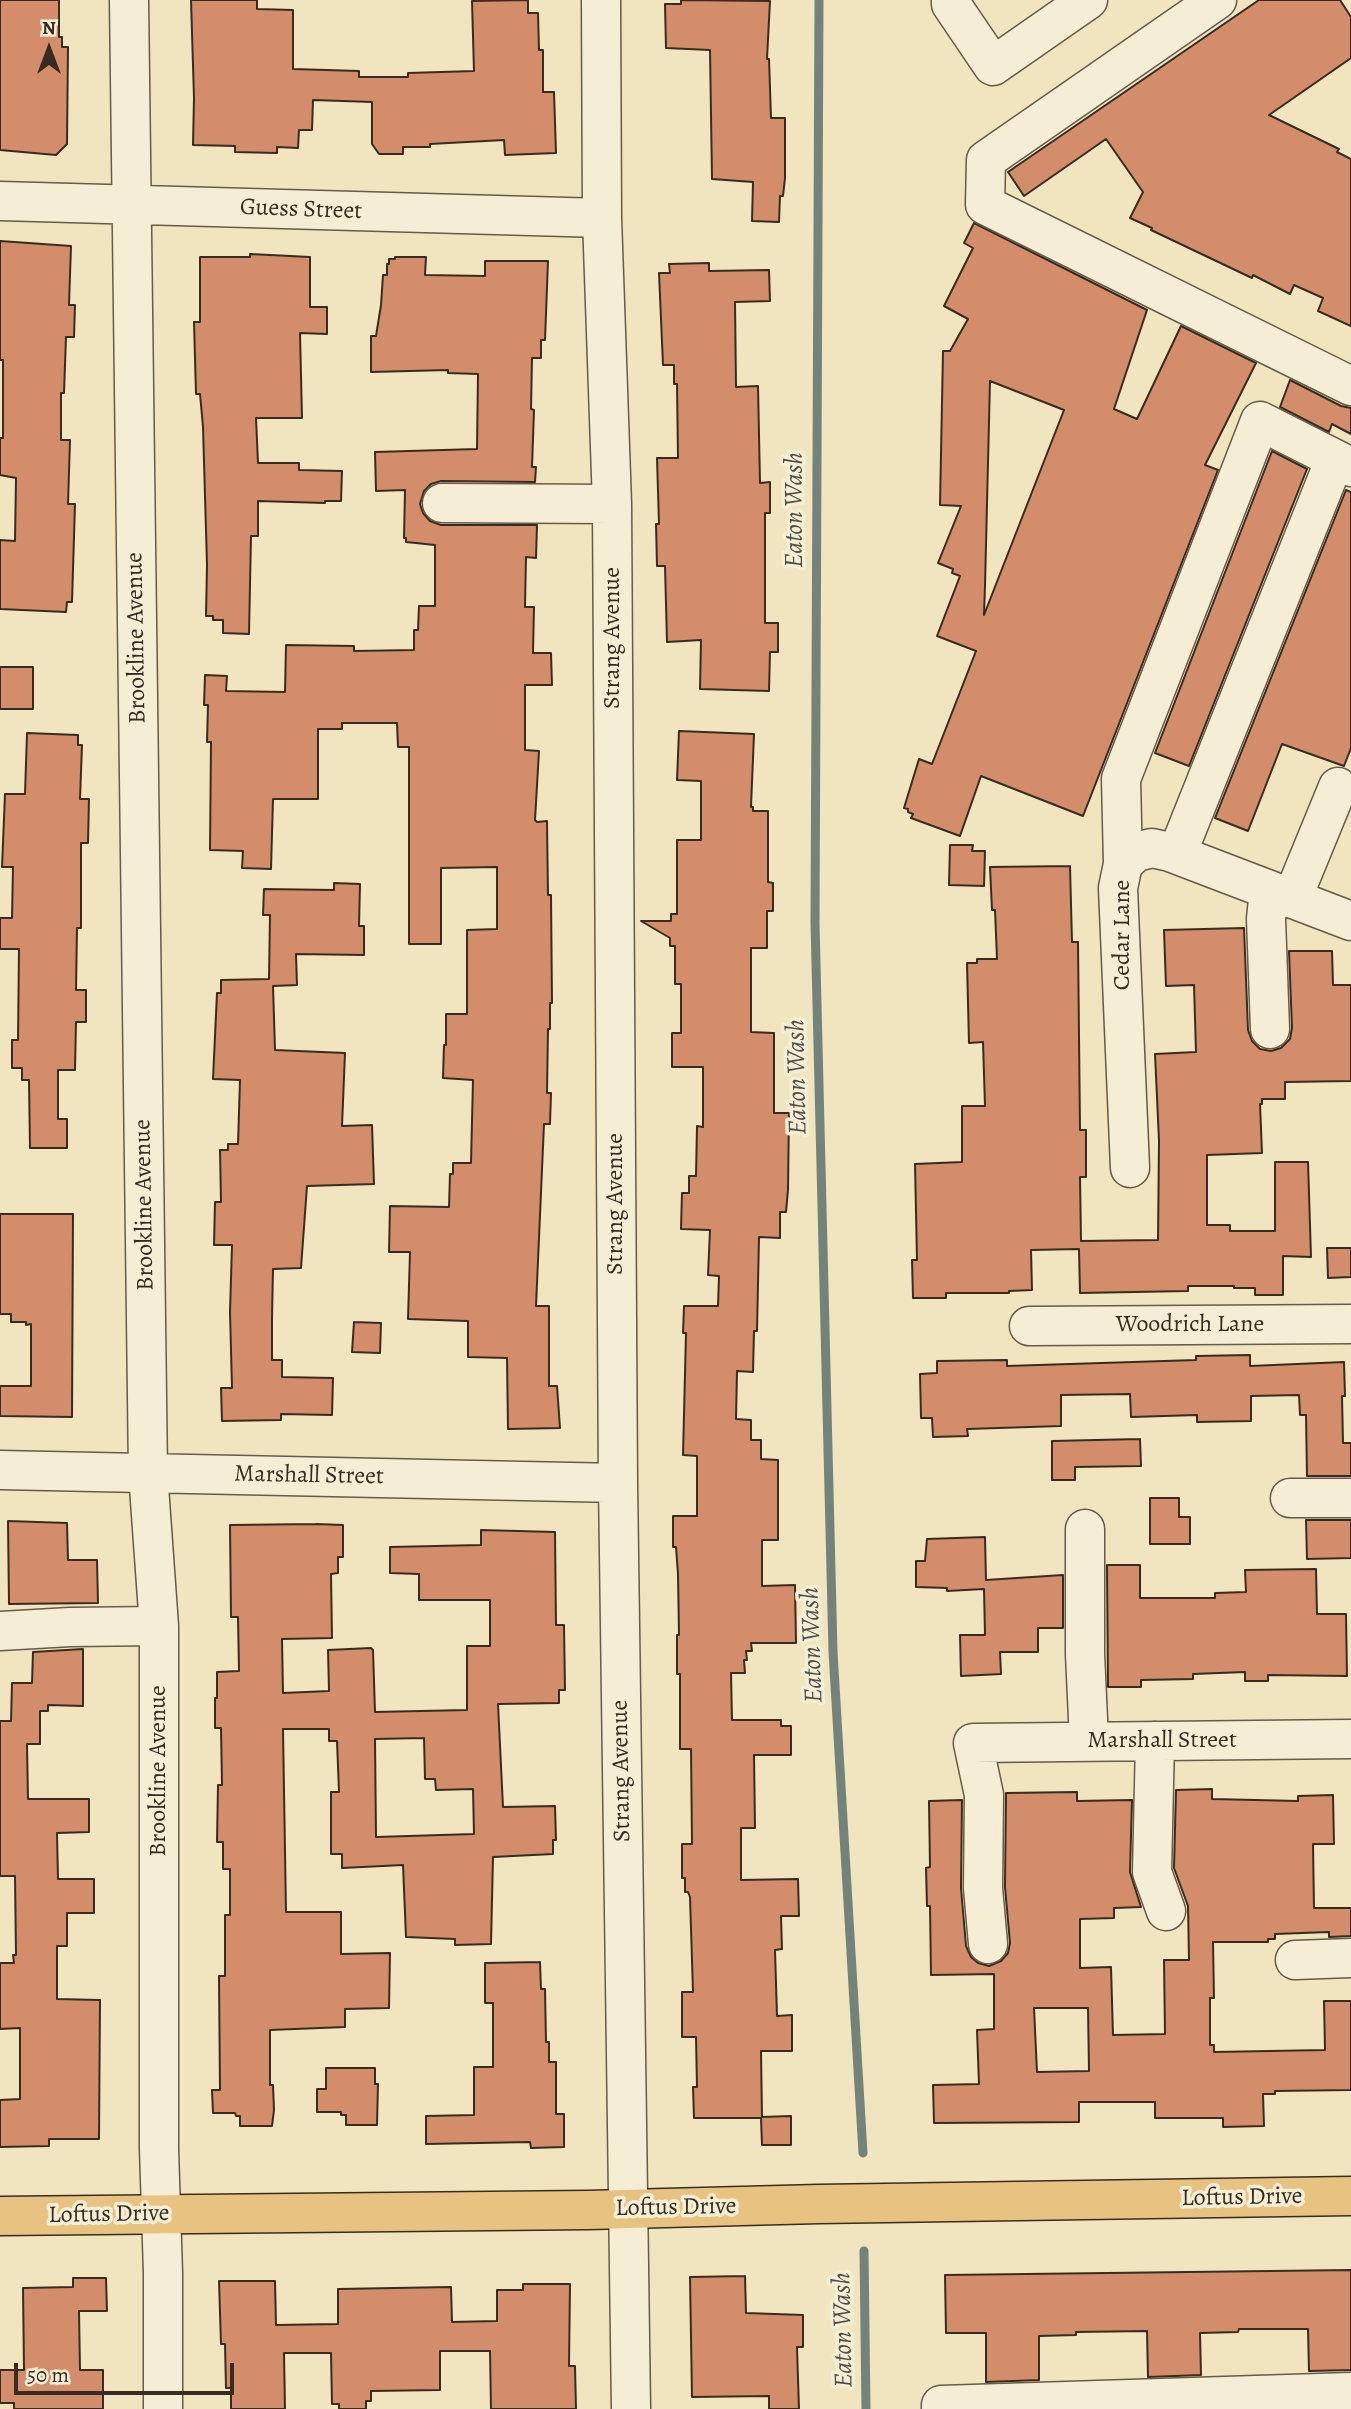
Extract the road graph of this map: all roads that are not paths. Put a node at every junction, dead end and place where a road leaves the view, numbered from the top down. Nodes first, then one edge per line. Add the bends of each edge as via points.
1 (129, 0) edge
2 (601, 0) edge
3 (951, 0) edge
4 (1088, 0) edge
5 (1217, 0) edge
6 (0, 201) edge
7 (131, 204) junction
8 (602, 218) junction
9 (1351, 386) edge
10 (1343, 463) edge
11 (442, 503) dead end
12 (612, 504) junction
13 (1338, 787) dead end
14 (1177, 854) junction
15 (1123, 864) junction
16 (1280, 894) junction
17 (1351, 921) edge
18 (1270, 1029) dead end
19 (1130, 1168) dead end
20 (1351, 1324) edge
21 (1028, 1325) dead end
22 (0, 1470) edge
23 (148, 1473) junction
24 (618, 1483) junction
25 (1290, 1498) dead end
26 (1351, 1498) edge
27 (1085, 1530) dead end
28 (159, 1626) junction
29 (0, 1631) edge
30 (1351, 1739) edge
31 (1089, 1741) junction
32 (1155, 1741) junction
33 (1166, 1912) dead end
34 (988, 1944) dead end
35 (1351, 1958) edge
36 (1295, 1960) dead end
37 (1351, 2196) edge
38 (629, 2209) junction
39 (160, 2214) junction
40 (0, 2216) edge
41 (1351, 2392) edge
42 (163, 2409) edge
43 (631, 2409) edge
44 (941, 2409) edge

1 - 7 street, Brookline Avenue
2 - 8 street, Strang Avenue
3 - 4 street via 993,66
5 - 9 street via 986,160 985,205
6 - 7 street, Guess Street
7 - 8 street, Guess Street
7 - 23 street, Brookline Avenue
8 - 12 street, Strang Avenue
10 - 14 street
10 - 15 street via 1260,421 1121,779
11 - 12 street
12 - 24 street, Strang Avenue
13 - 16 street
14 - 15 street, Cedar Lane via 1152,848 1136,852
14 - 16 street, Cedar Lane
15 - 19 street, Cedar Lane via 1118,888
16 - 17 street, Cedar Lane
16 - 18 street via 1266,919
20 - 21 street, Woodrich Lane
22 - 23 street, Marshall Street
23 - 24 street, Marshall Street
23 - 28 street, Brookline Avenue
24 - 38 street, Strang Avenue
25 - 26 street
27 - 31 street
28 - 29 street
28 - 39 street, Brookline Avenue
30 - 32 street, Marshall Street
31 - 32 street, Marshall Street
31 - 34 street, Marshall Street via 973,1743 984,1795
32 - 33 street via 1152,1872
35 - 36 street
37 - 38 main road, Loftus Drive
38 - 39 main road, Loftus Drive
38 - 43 street, Strang Avenue
39 - 40 main road, Loftus Drive
39 - 42 street, Brookline Avenue
41 - 44 street via 941,2405

